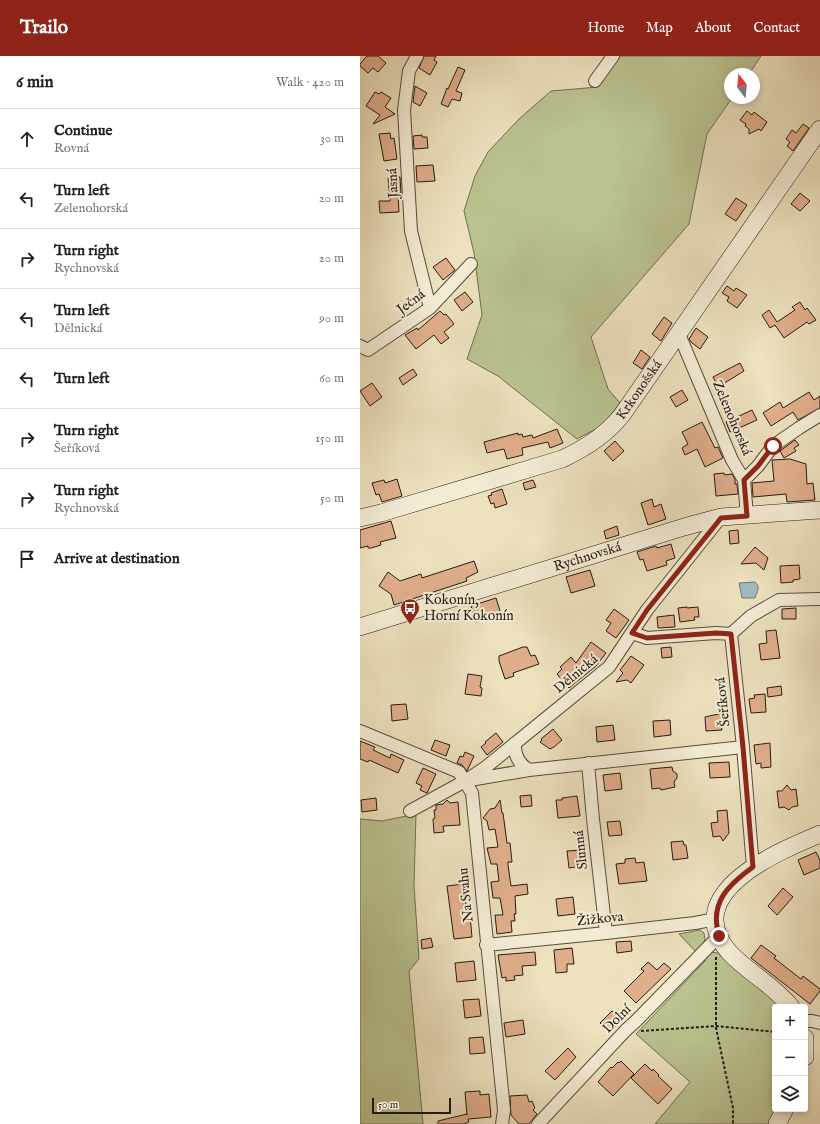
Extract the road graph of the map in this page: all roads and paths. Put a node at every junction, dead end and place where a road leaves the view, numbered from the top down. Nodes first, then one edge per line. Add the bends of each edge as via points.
1 (417, 56) edge
2 (613, 56) edge
3 (595, 81) dead end
4 (820, 129) edge
5 (471, 264) dead end
6 (430, 308) junction
7 (679, 334) junction
8 (360, 346) edge
9 (820, 415) edge
10 (744, 480) junction
11 (820, 510) edge
12 (747, 516) junction
13 (360, 518) edge
14 (721, 518) junction
15 (820, 599) edge
16 (360, 627) edge
17 (632, 633) junction
18 (731, 634) junction
19 (360, 731) edge
20 (515, 743) junction
21 (743, 747) junction
22 (588, 763) junction
23 (529, 770) junction
24 (465, 780) junction
25 (410, 811) dead end
26 (820, 834) edge
27 (753, 867) junction
28 (716, 919) junction
29 (606, 933) junction
30 (715, 940) junction
31 (486, 945) junction
32 (787, 1004) edge
33 (808, 1021) edge
34 (820, 1023) edge
35 (716, 1026) junction
36 (626, 1030) junction
37 (772, 1032) edge
38 (783, 1112) edge
39 (502, 1124) edge
40 (538, 1124) edge
41 (733, 1124) edge
42 (777, 1124) edge

1 - 6 street, Jasná via 409,71 404,118 411,231
2 - 3 street
4 - 7 street, Krkonošská
5 - 6 street, Ječná
6 - 8 street, Ječná via 368,350
7 - 10 street, Zelenohorská via 732,460
7 - 13 street, Krkonošská via 622,415 607,432 586,447 550,463
9 - 10 street via 773,446
10 - 12 street, Zelenohorská
11 - 12 street, Rychnovská
12 - 14 street, Rychnovská
14 - 16 street, Rychnovská via 670,531
14 - 17 street, Dělnická via 647,610
15 - 18 street via 779,600 751,616
17 - 18 street via 647,638
17 - 20 street, Dělnická via 609,667
18 - 21 street, Šeříková
19 - 24 street, Na Svahu via 459,772
20 - 23 street via 516,756
20 - 24 street, Dělnická via 486,767
21 - 22 street
21 - 27 street, Šeříková
22 - 23 street
22 - 29 street, Slunná
23 - 24 street
24 - 25 street, Dělnická
24 - 31 street, Na Svahu via 472,793
26 - 27 street via 795,844
27 - 28 street via 736,880 722,896
28 - 29 street, Žižkova
28 - 30 street
29 - 31 street, Žižkova
30 - 32 street via 724,945 741,964
30 - 35 path
30 - 36 street, Dolní
31 - 39 street, Na Svahu via 504,1110
33 - 34 street
35 - 36 path
35 - 37 path
35 - 41 path via 733,1108
36 - 40 street, Dolní
38 - 42 street

